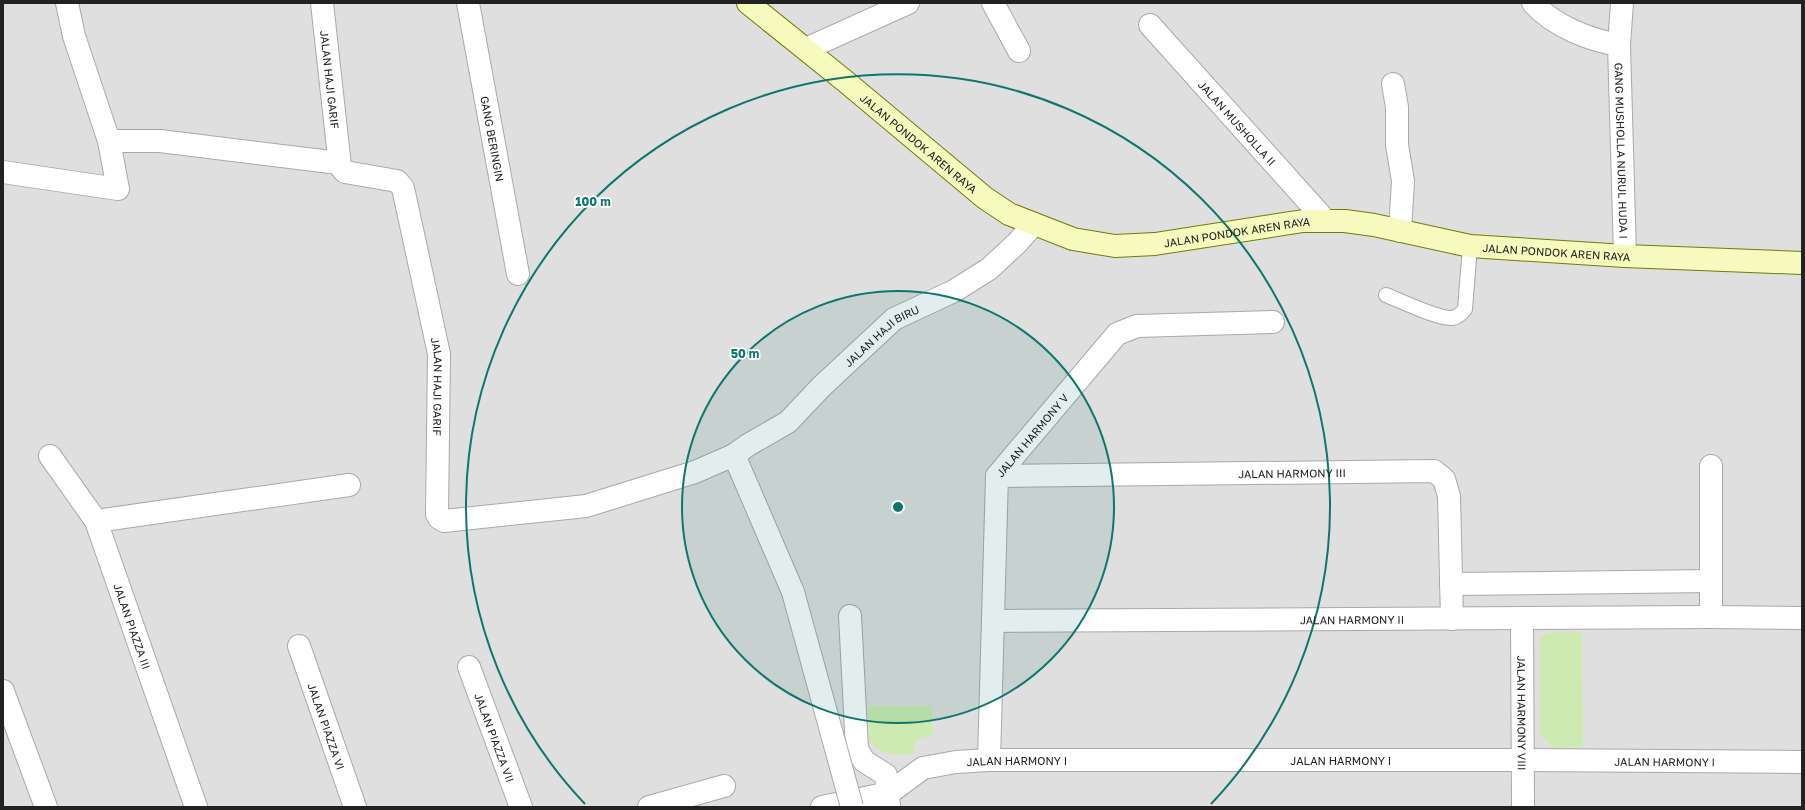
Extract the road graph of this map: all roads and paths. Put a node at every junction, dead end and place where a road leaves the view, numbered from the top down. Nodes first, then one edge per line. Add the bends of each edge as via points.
1 (68, 3) edge
2 (322, 3) edge
3 (468, 3) edge
4 (748, 3) edge
5 (908, 3) edge
6 (993, 3) edge
7 (1533, 3) edge
8 (1622, 3) edge
9 (1150, 25) dead end
10 (1619, 45) junction
11 (806, 49) junction
12 (1019, 51) dead end
13 (1394, 84) dead end
14 (109, 141) junction
15 (339, 163) junction
16 (3, 172) edge
17 (1325, 220) junction
18 (1034, 224) junction
19 (1400, 231) junction
20 (1470, 246) junction
21 (1625, 256) junction
22 (1802, 263) edge
23 (518, 274) dead end
24 (1386, 295) dead end
25 (1273, 322) dead end
26 (734, 455) junction
27 (50, 456) dead end
28 (1712, 466) dead end
29 (997, 476) junction
30 (349, 485) dead end
31 (96, 521) junction
32 (1712, 581) junction
33 (1451, 584) junction
34 (850, 616) dead end
35 (1712, 617) junction
36 (1522, 618) junction
37 (1802, 618) edge
38 (1452, 619) junction
39 (993, 621) junction
40 (298, 646) dead end
41 (469, 667) dead end
42 (3, 691) edge
43 (990, 760) junction
44 (1522, 760) junction
45 (1802, 762) edge
46 (724, 786) dead end
47 (889, 800) edge
48 (46, 807) edge
49 (196, 807) edge
50 (355, 807) edge
51 (521, 807) edge
52 (649, 807) edge
53 (822, 807) edge
54 (852, 807) edge
55 (1522, 807) edge

1 - 14 street via 74,36
2 - 15 street, JALAN HAJI GARIF
3 - 23 street, GANG BERINGIN
4 - 11 main road, JALAN PONDOK AREN RAYA
5 - 11 street
6 - 12 street
7 - 10 street via 1542,13 1561,24 1602,42
8 - 10 street, GANG MUSHOLLA NURUL HUDA I
9 - 17 street, JALAN MUSHOLLA II
10 - 21 street, GANG MUSHOLLA NURUL HUDA I
11 - 18 main road, JALAN PONDOK AREN RAYA via 985,198 1009,214
13 - 19 street via 1397,146 1402,181
14 - 15 street via 160,141
14 - 16 street via 118,189
15 - 26 street, JALAN HAJI GARIF via 345,172 397,181 403,188 439,354 439,518 453,520 586,506 695,472
17 - 18 main road, JALAN PONDOK AREN RAYA via 1303,221 1155,244 1115,246 1073,238
17 - 19 main road, JALAN PONDOK AREN RAYA
18 - 26 street, JALAN HAJI BIRU via 988,269 954,290 894,319 821,387 788,422
19 - 20 main road, JALAN PONDOK AREN RAYA
20 - 21 main road, JALAN PONDOK AREN RAYA
20 - 24 lane via 1465,309 1461,314 1453,318 1441,316
21 - 22 main road, JALAN PONDOK AREN RAYA
25 - 29 street, JALAN HARMONY V via 1137,326 1118,334
26 - 54 street, bridge via 793,592
27 - 31 street, JALAN PIAZZA III
28 - 32 street
29 - 33 street, JALAN HARMONY III via 1434,471 1444,478 1449,496
29 - 39 street, JALAN HARMONY V
30 - 31 street
31 - 49 street, JALAN PIAZZA III
32 - 33 street
32 - 35 street
33 - 38 street, JALAN HARMONY III
34 - 47 street via 857,749 864,761 886,775
35 - 36 street, JALAN HARMONY II
35 - 37 street, JALAN HARMONY II
36 - 38 street, JALAN HARMONY II
36 - 44 street, JALAN HARMONY VIII
38 - 39 street, JALAN HARMONY II
39 - 43 street, JALAN HARMONY V
40 - 50 street, JALAN PIAZZA VI
41 - 51 street, JALAN PIAZZA VII
42 - 48 street
43 - 44 street, JALAN HARMONY I
43 - 47 street, JALAN HARMONY I via 956,762 923,768
44 - 45 street, JALAN HARMONY I
44 - 55 street, JALAN HARMONY VIII
46 - 52 street
47 - 53 street, JALAN HARMONY I

